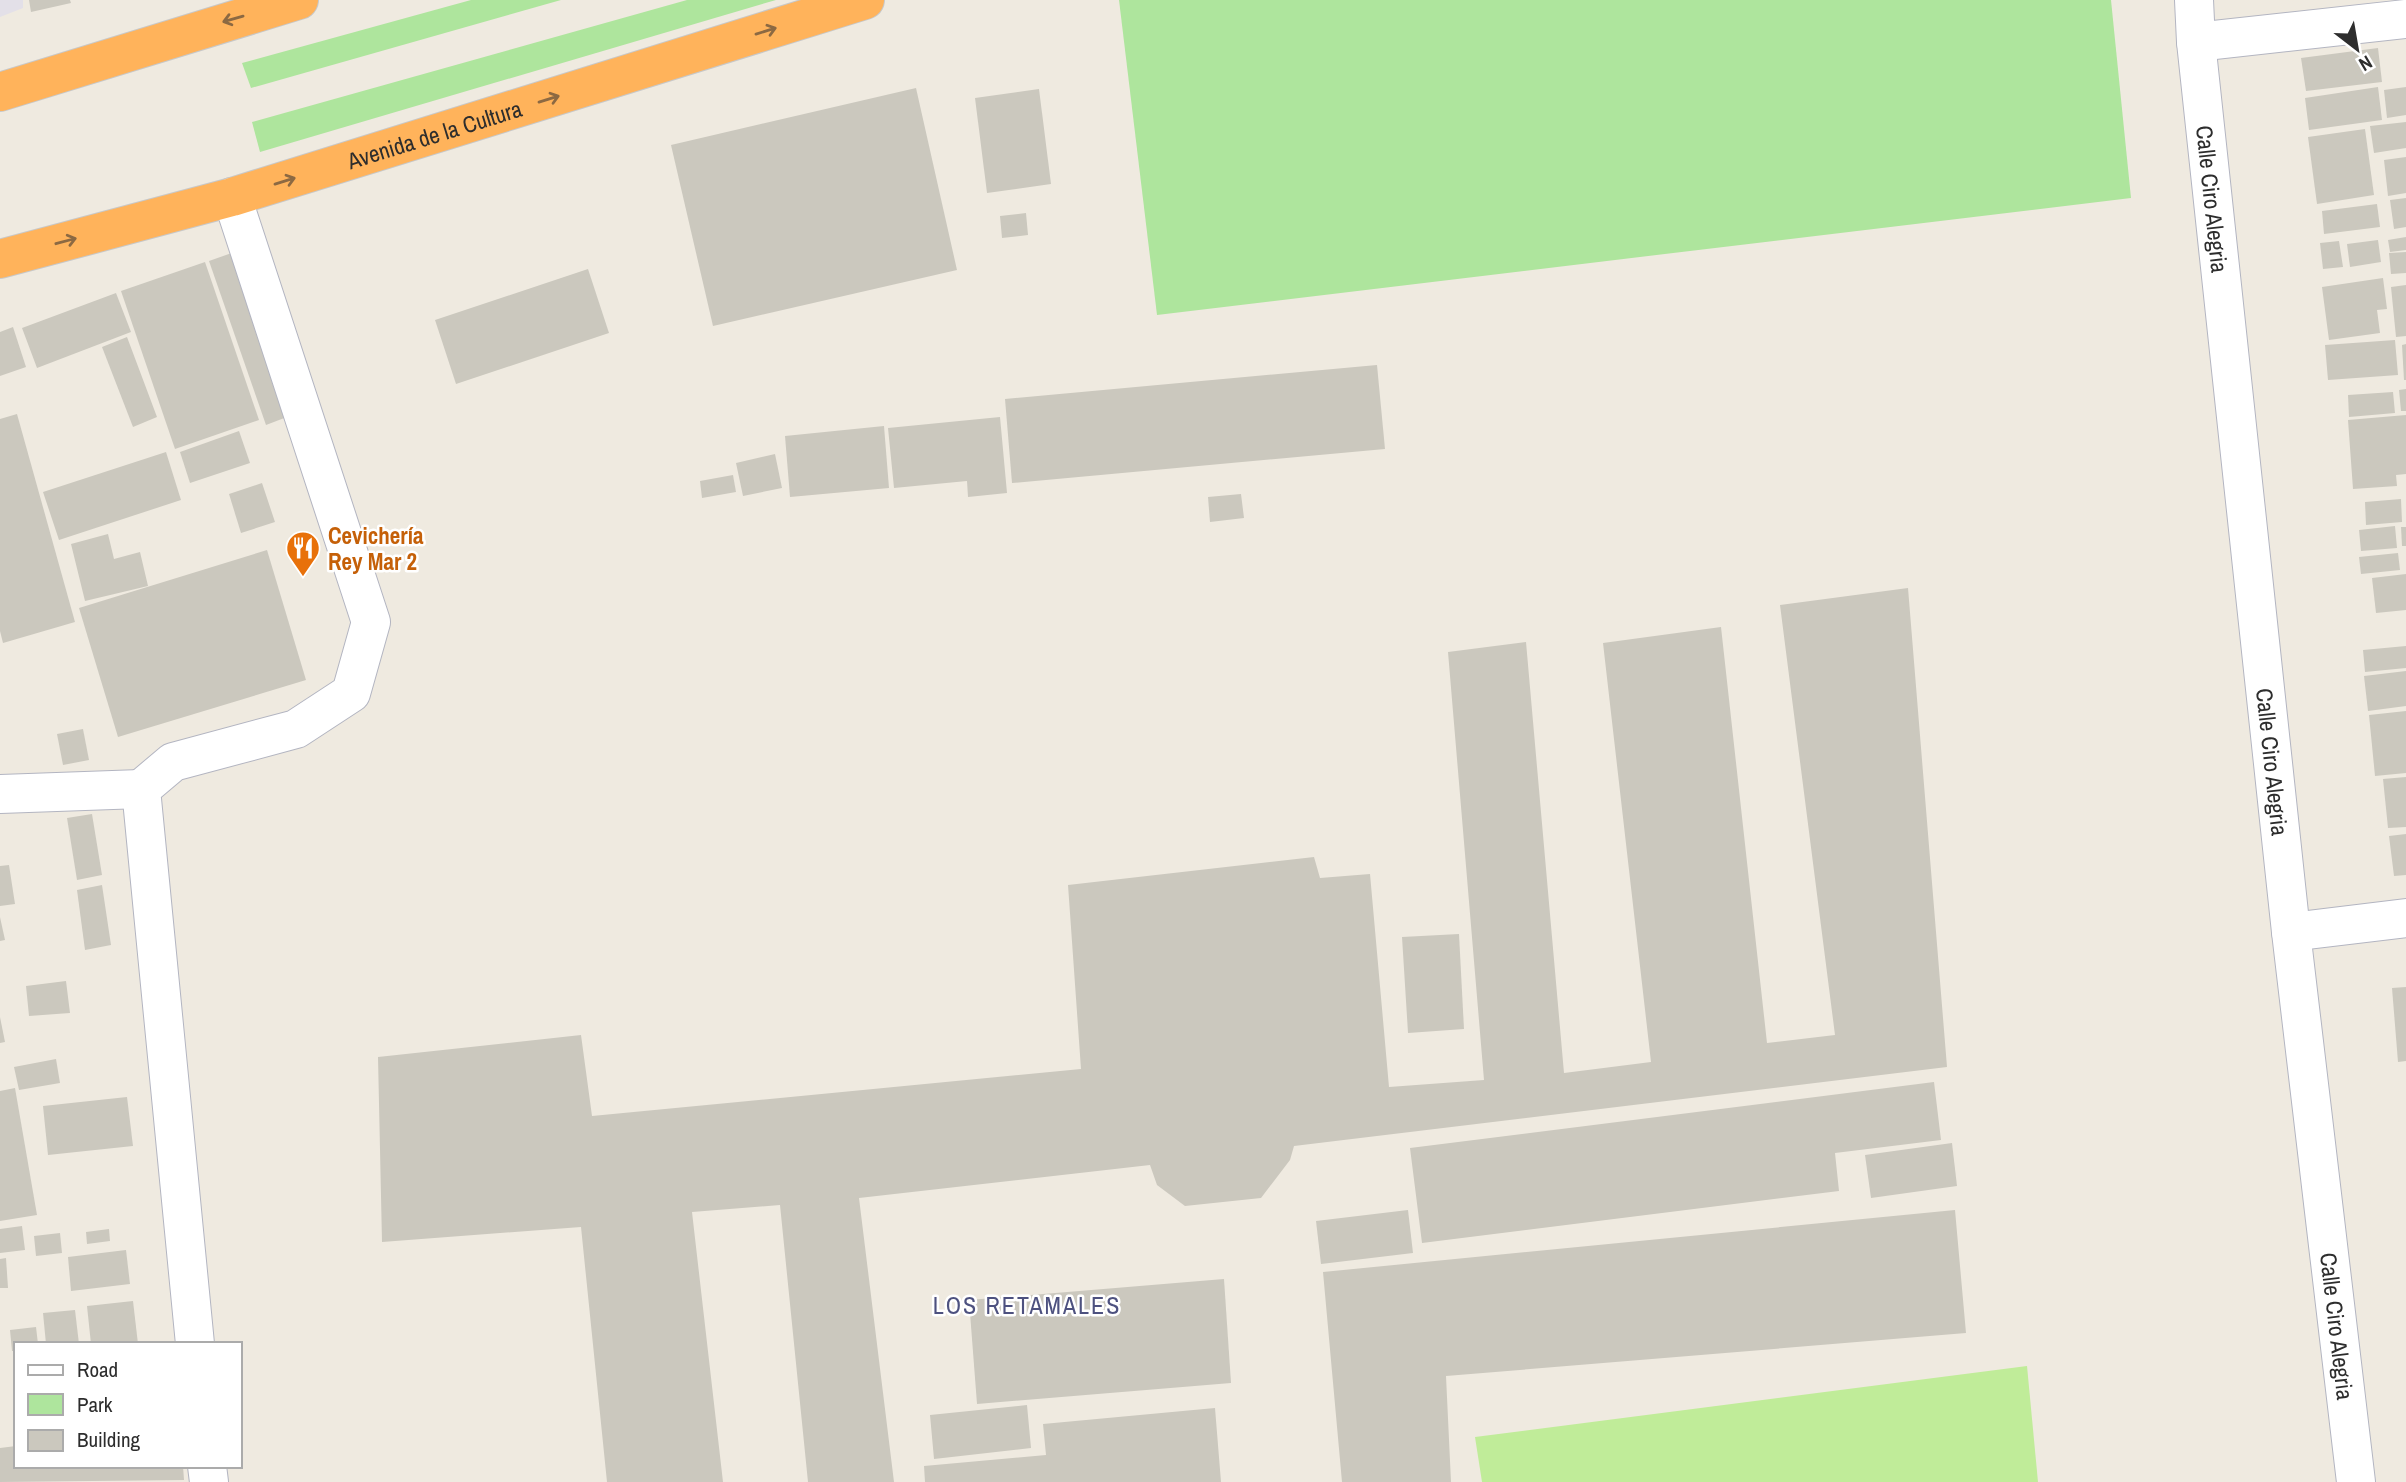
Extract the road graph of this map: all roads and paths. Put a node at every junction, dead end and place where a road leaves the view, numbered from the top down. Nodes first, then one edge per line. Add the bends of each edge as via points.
1 (299, 0) edge
2 (865, 0) edge
3 (2194, 0) edge
4 (2406, 19) edge
5 (2196, 42) junction
6 (0, 92) edge
7 (232, 197) junction
8 (0, 259) edge
9 (141, 789) junction
10 (0, 794) edge
11 (2406, 918) edge
12 (2291, 932) junction
13 (195, 1342) edge
14 (2356, 1482) edge

1 -> 6 highway
7 -> 2 highway, Avenida de la Cultura
3 - 5 street, Calle Ciro Alegria
4 - 5 street
5 - 12 street, Calle Ciro Alegria
8 -> 7 highway, Avenida de la Cultura
7 - 9 street via 371,622 351,693 296,729 173,762
9 - 10 street
9 - 13 street
11 - 12 street
12 - 14 street, Calle Ciro Alegria

